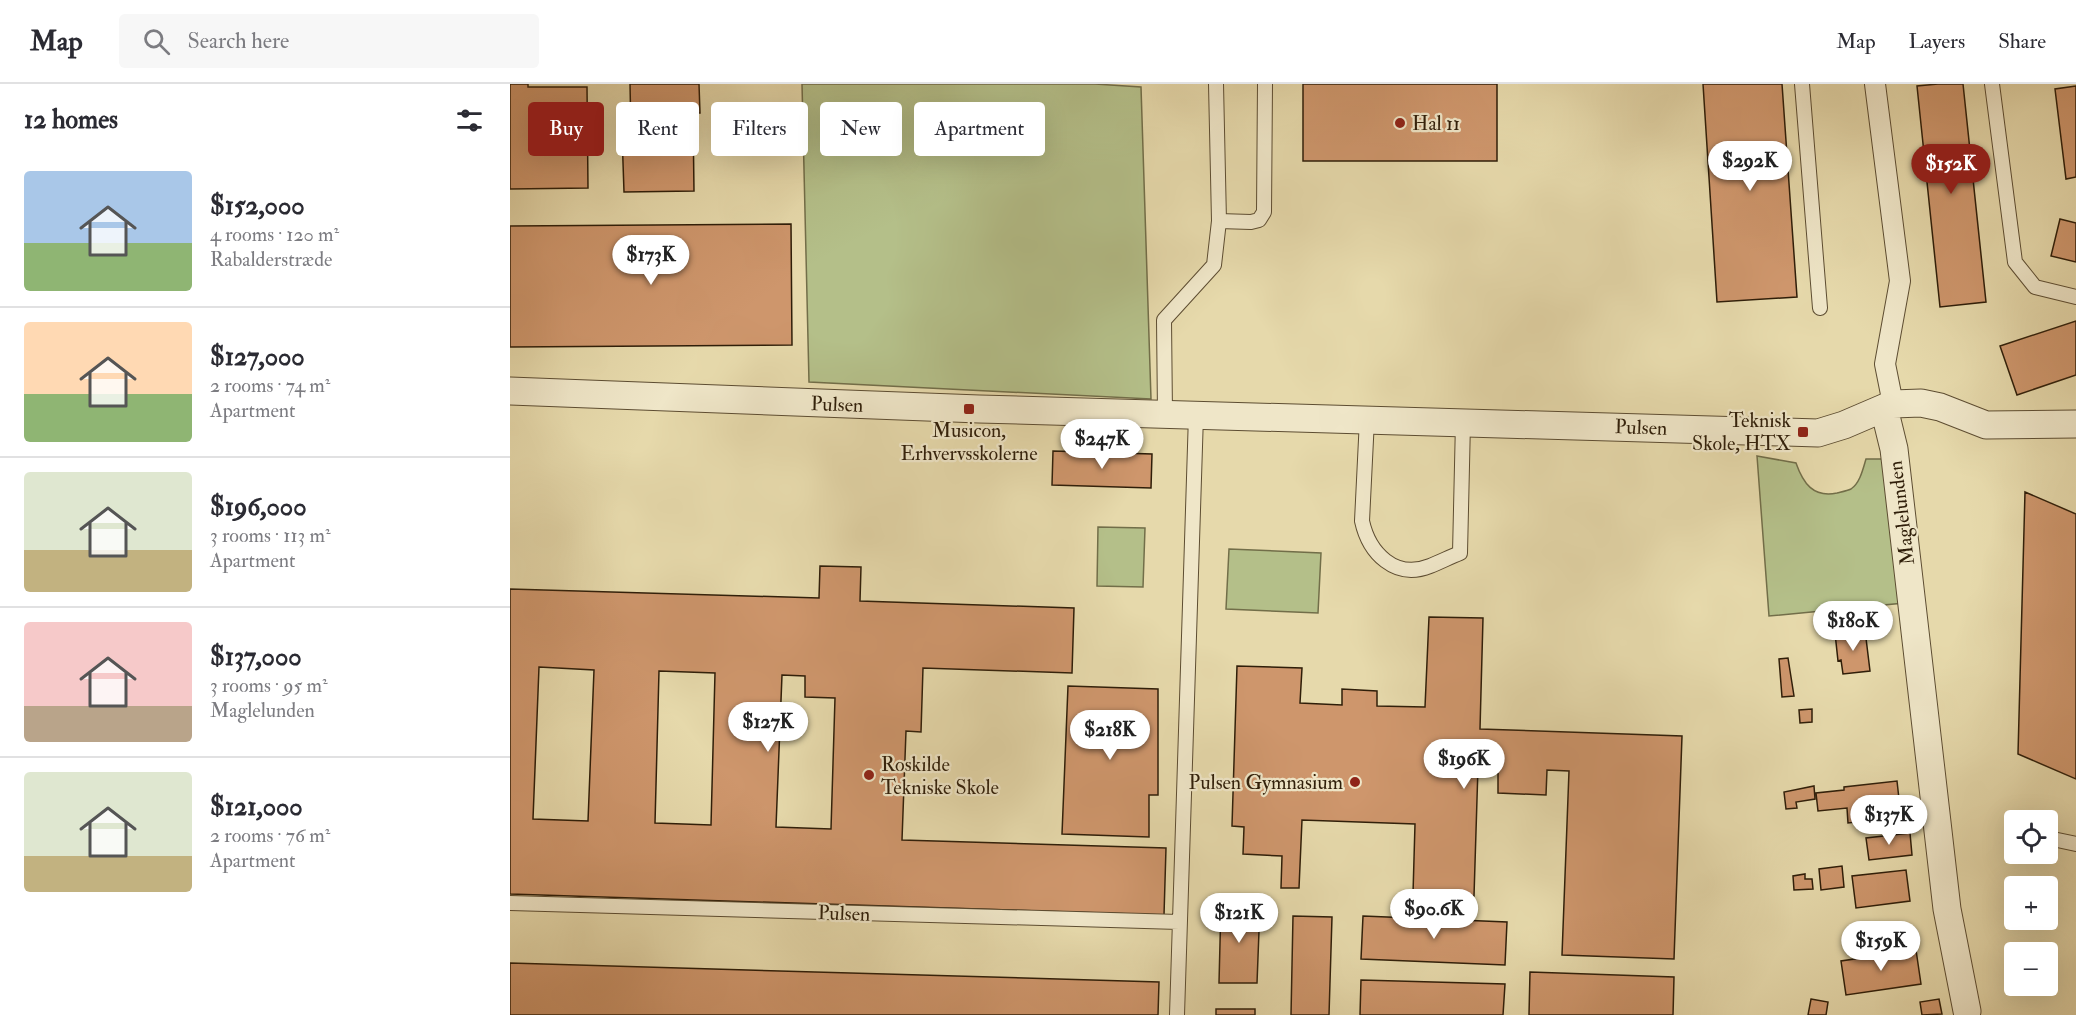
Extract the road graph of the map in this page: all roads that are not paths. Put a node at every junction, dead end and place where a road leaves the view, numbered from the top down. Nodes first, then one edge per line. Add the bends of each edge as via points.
1 (1216, 84) edge
2 (1265, 84) edge
3 (1802, 84) edge
4 (1875, 84) edge
5 (1992, 84) edge
6 (1219, 221) junction
7 (2076, 297) edge
8 (1820, 308) dead end
9 (510, 391) edge
10 (1888, 406) junction
11 (1165, 414) junction
12 (1196, 415) junction
13 (1367, 419) junction
14 (1463, 422) junction
15 (2076, 424) edge
16 (2058, 840) edge
17 (2076, 844) edge
18 (510, 903) edge
19 (1179, 922) junction
20 (1967, 1011) dead end
21 (1177, 1015) edge

1 - 6 lane
2 - 6 lane via 1264,212 1259,220 1251,222
3 - 8 lane
4 - 10 street via 1900,281 1885,364
5 - 7 lane via 2015,262 2035,286
6 - 11 lane via 1214,266 1164,320
9 - 11 street, Pulsen
10 - 14 street, Pulsen via 1818,433
10 - 15 street, Pulsen via 1922,403 1986,425
10 - 20 street, Maglelunden via 1947,909
11 - 12 street, Pulsen
12 - 13 street, Pulsen
12 - 19 lane
13 - 14 street, Pulsen
13 - 14 lane via 1362,521 1365,537 1384,561 1398,568 1414,569 1429,567 1460,553
16 - 17 lane
18 - 19 lane, Pulsen
19 - 21 lane

